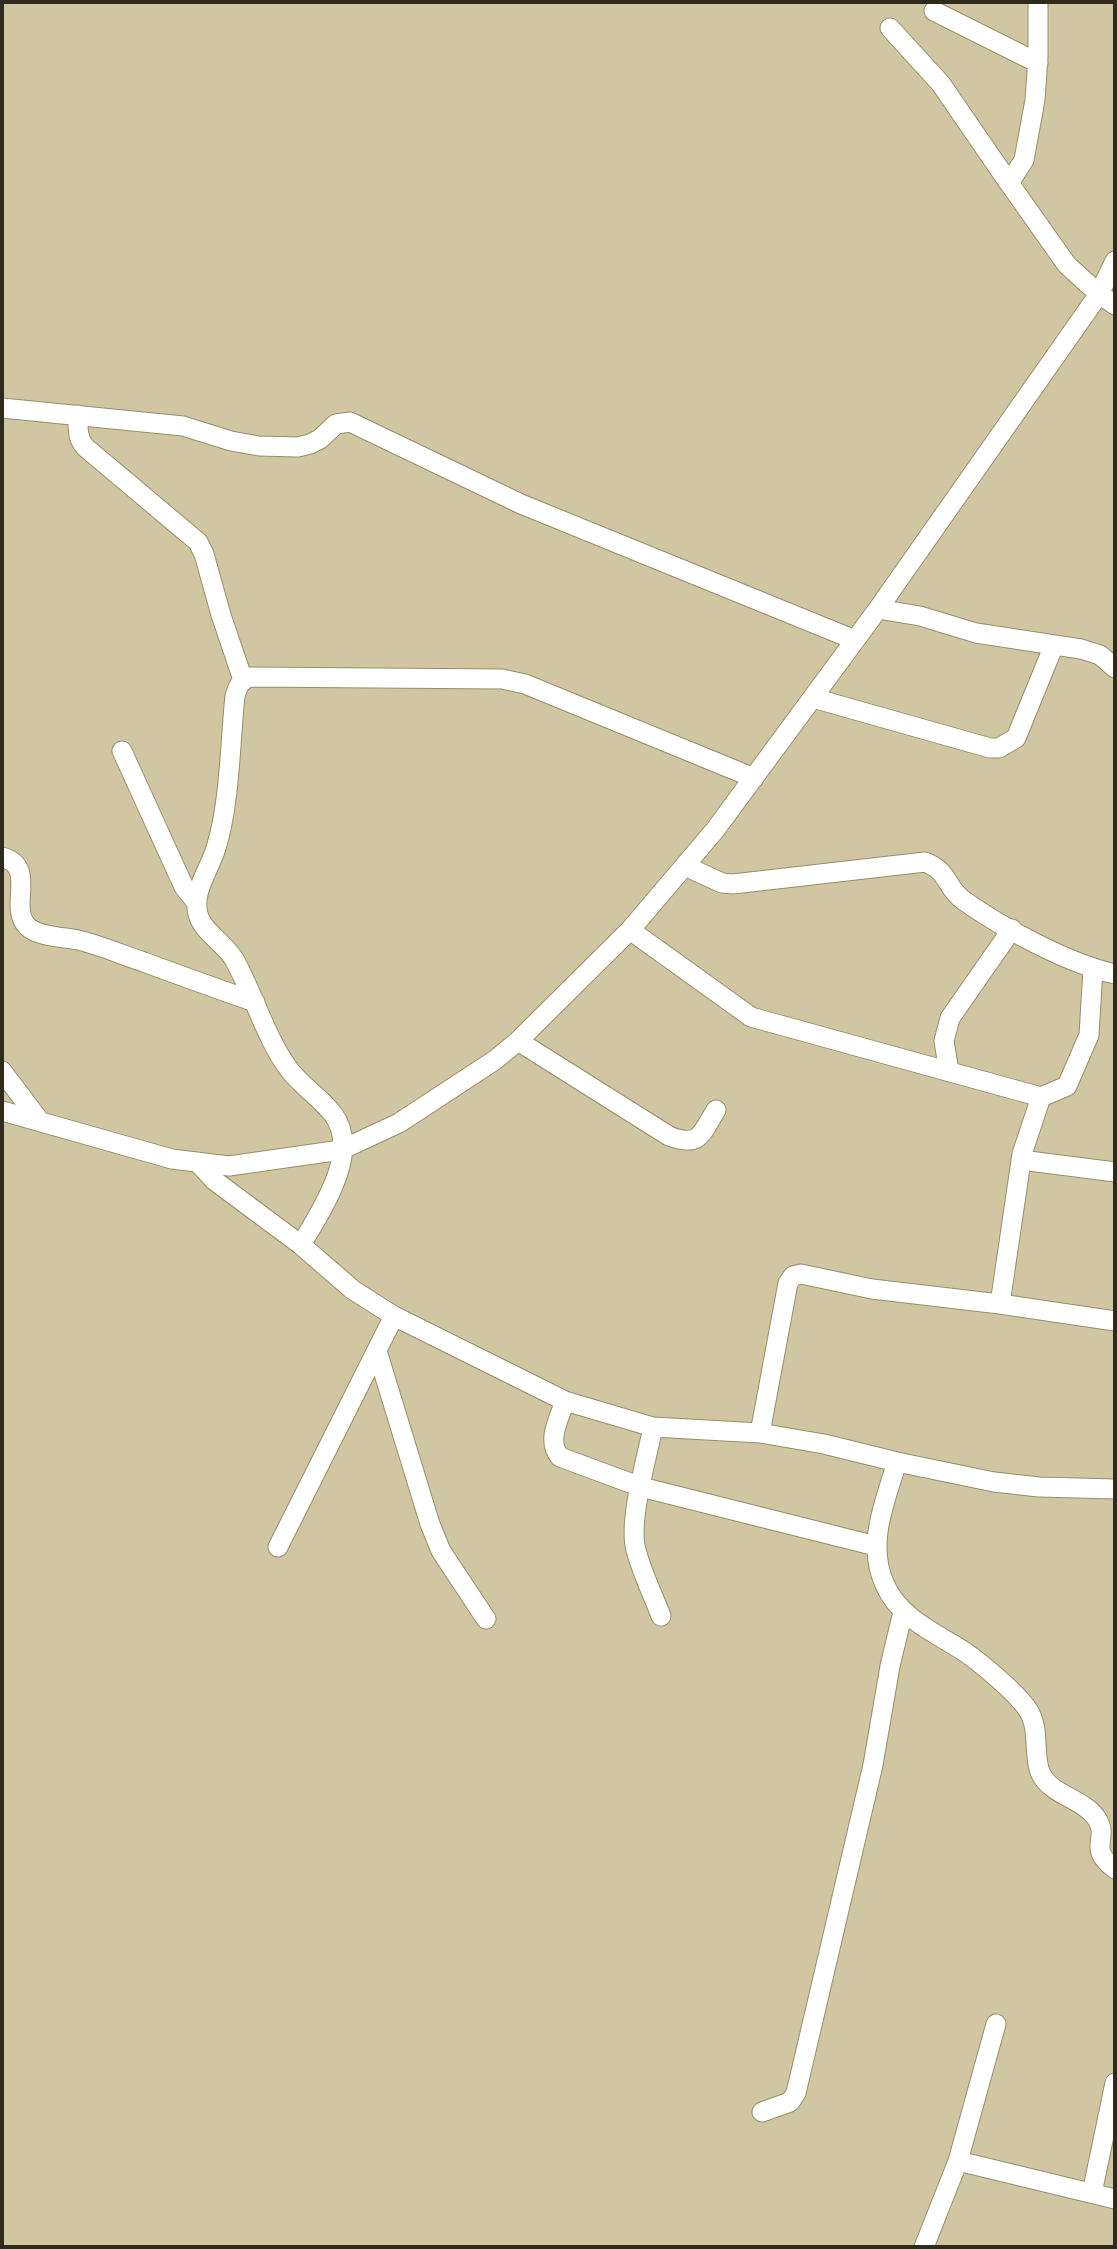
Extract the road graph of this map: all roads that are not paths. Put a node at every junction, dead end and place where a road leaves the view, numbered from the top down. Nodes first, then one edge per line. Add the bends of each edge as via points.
1 (1038, 2) edge
2 (934, 11) dead end
3 (890, 29) dead end
4 (1038, 62) junction
5 (1009, 183) junction
6 (1115, 261) edge
7 (1099, 294) junction
8 (1115, 305) edge
9 (2, 408) edge
10 (78, 415) junction
11 (878, 609) junction
12 (856, 640) junction
13 (1054, 645) junction
14 (1115, 668) edge
15 (243, 680) junction
16 (813, 698) junction
17 (122, 751) dead end
18 (754, 778) junction
19 (2, 858) edge
20 (685, 866) junction
21 (196, 902) junction
22 (1012, 929) junction
23 (630, 930) junction
24 (1093, 969) junction
25 (1115, 974) edge
26 (255, 1002) junction
27 (518, 1041) junction
28 (2, 1071) edge
29 (949, 1072) junction
30 (1041, 1097) junction
31 (716, 1110) dead end
32 (2, 1111) edge
33 (39, 1120) junction
34 (341, 1150) junction
35 (1021, 1160) junction
36 (199, 1164) junction
37 (1115, 1172) edge
38 (301, 1245) junction
39 (1000, 1304) junction
40 (394, 1316) junction
41 (1115, 1321) edge
42 (377, 1351) junction
43 (565, 1401) junction
44 (653, 1427) junction
45 (760, 1433) junction
46 (897, 1462) junction
47 (641, 1486) junction
48 (1115, 1489) edge
49 (876, 1546) junction
50 (278, 1547) dead end
51 (903, 1612) junction
52 (661, 1616) dead end
53 (486, 1619) dead end
54 (1115, 1869) edge
55 (996, 2024) dead end
56 (1115, 2083) edge
57 (762, 2112) dead end
58 (958, 2161) junction
59 (1092, 2193) junction
60 (1115, 2199) edge
61 (924, 2247) edge

1 - 4 street
2 - 4 street
3 - 5 street via 941,84
4 - 5 street via 1024,160
5 - 7 street via 1067,265
6 - 7 street
7 - 8 street
7 - 11 street
9 - 10 street
10 - 12 street via 183,426 230,441 281,447 310,444 335,425 350,422 521,504
10 - 15 street via 80,442 198,542
11 - 12 street
11 - 13 street via 976,633
12 - 16 street
13 - 14 street via 1100,654
13 - 16 street via 1016,738 999,748
15 - 18 street via 515,681
15 - 21 street via 235,696 223,820
16 - 18 street
17 - 21 street via 184,887
18 - 20 street
19 - 26 street via 13,860 20,873 22,916 27,926
20 - 22 street via 733,884 925,862 943,873 957,895
20 - 23 street
21 - 26 street via 201,921 231,955
22 - 24 street
22 - 29 street via 950,1018 944,1041
23 - 27 street
23 - 29 street via 751,1017
24 - 25 street
24 - 30 street via 1088,1035 1067,1086
26 - 34 street via 288,1069 333,1115 341,1129
27 - 31 street via 682,1141 699,1138
27 - 34 street via 399,1123
28 - 33 street
29 - 30 street
30 - 35 street
32 - 33 street
33 - 36 street
34 - 36 street via 229,1166
34 - 38 street via 333,1188
35 - 37 street
35 - 39 street
36 - 38 street
38 - 40 street via 354,1290
39 - 41 street
39 - 45 street via 793,1276
40 - 42 street
40 - 43 street
42 - 50 street
42 - 53 street via 441,1552
43 - 44 street
43 - 47 street via 552,1440 560,1457
44 - 45 street
44 - 47 street
45 - 46 street
46 - 48 street via 994,1482
46 - 49 street via 876,1531
47 - 49 street
47 - 52 street via 635,1549
49 - 51 street via 885,1585
51 - 54 street via 967,1654 1028,1710 1040,1771 1048,1783 1098,1820 1098,1850
51 - 57 street via 873,1765 796,2093 790,2102
55 - 58 street
56 - 59 street
58 - 59 street
58 - 61 street
59 - 60 street

